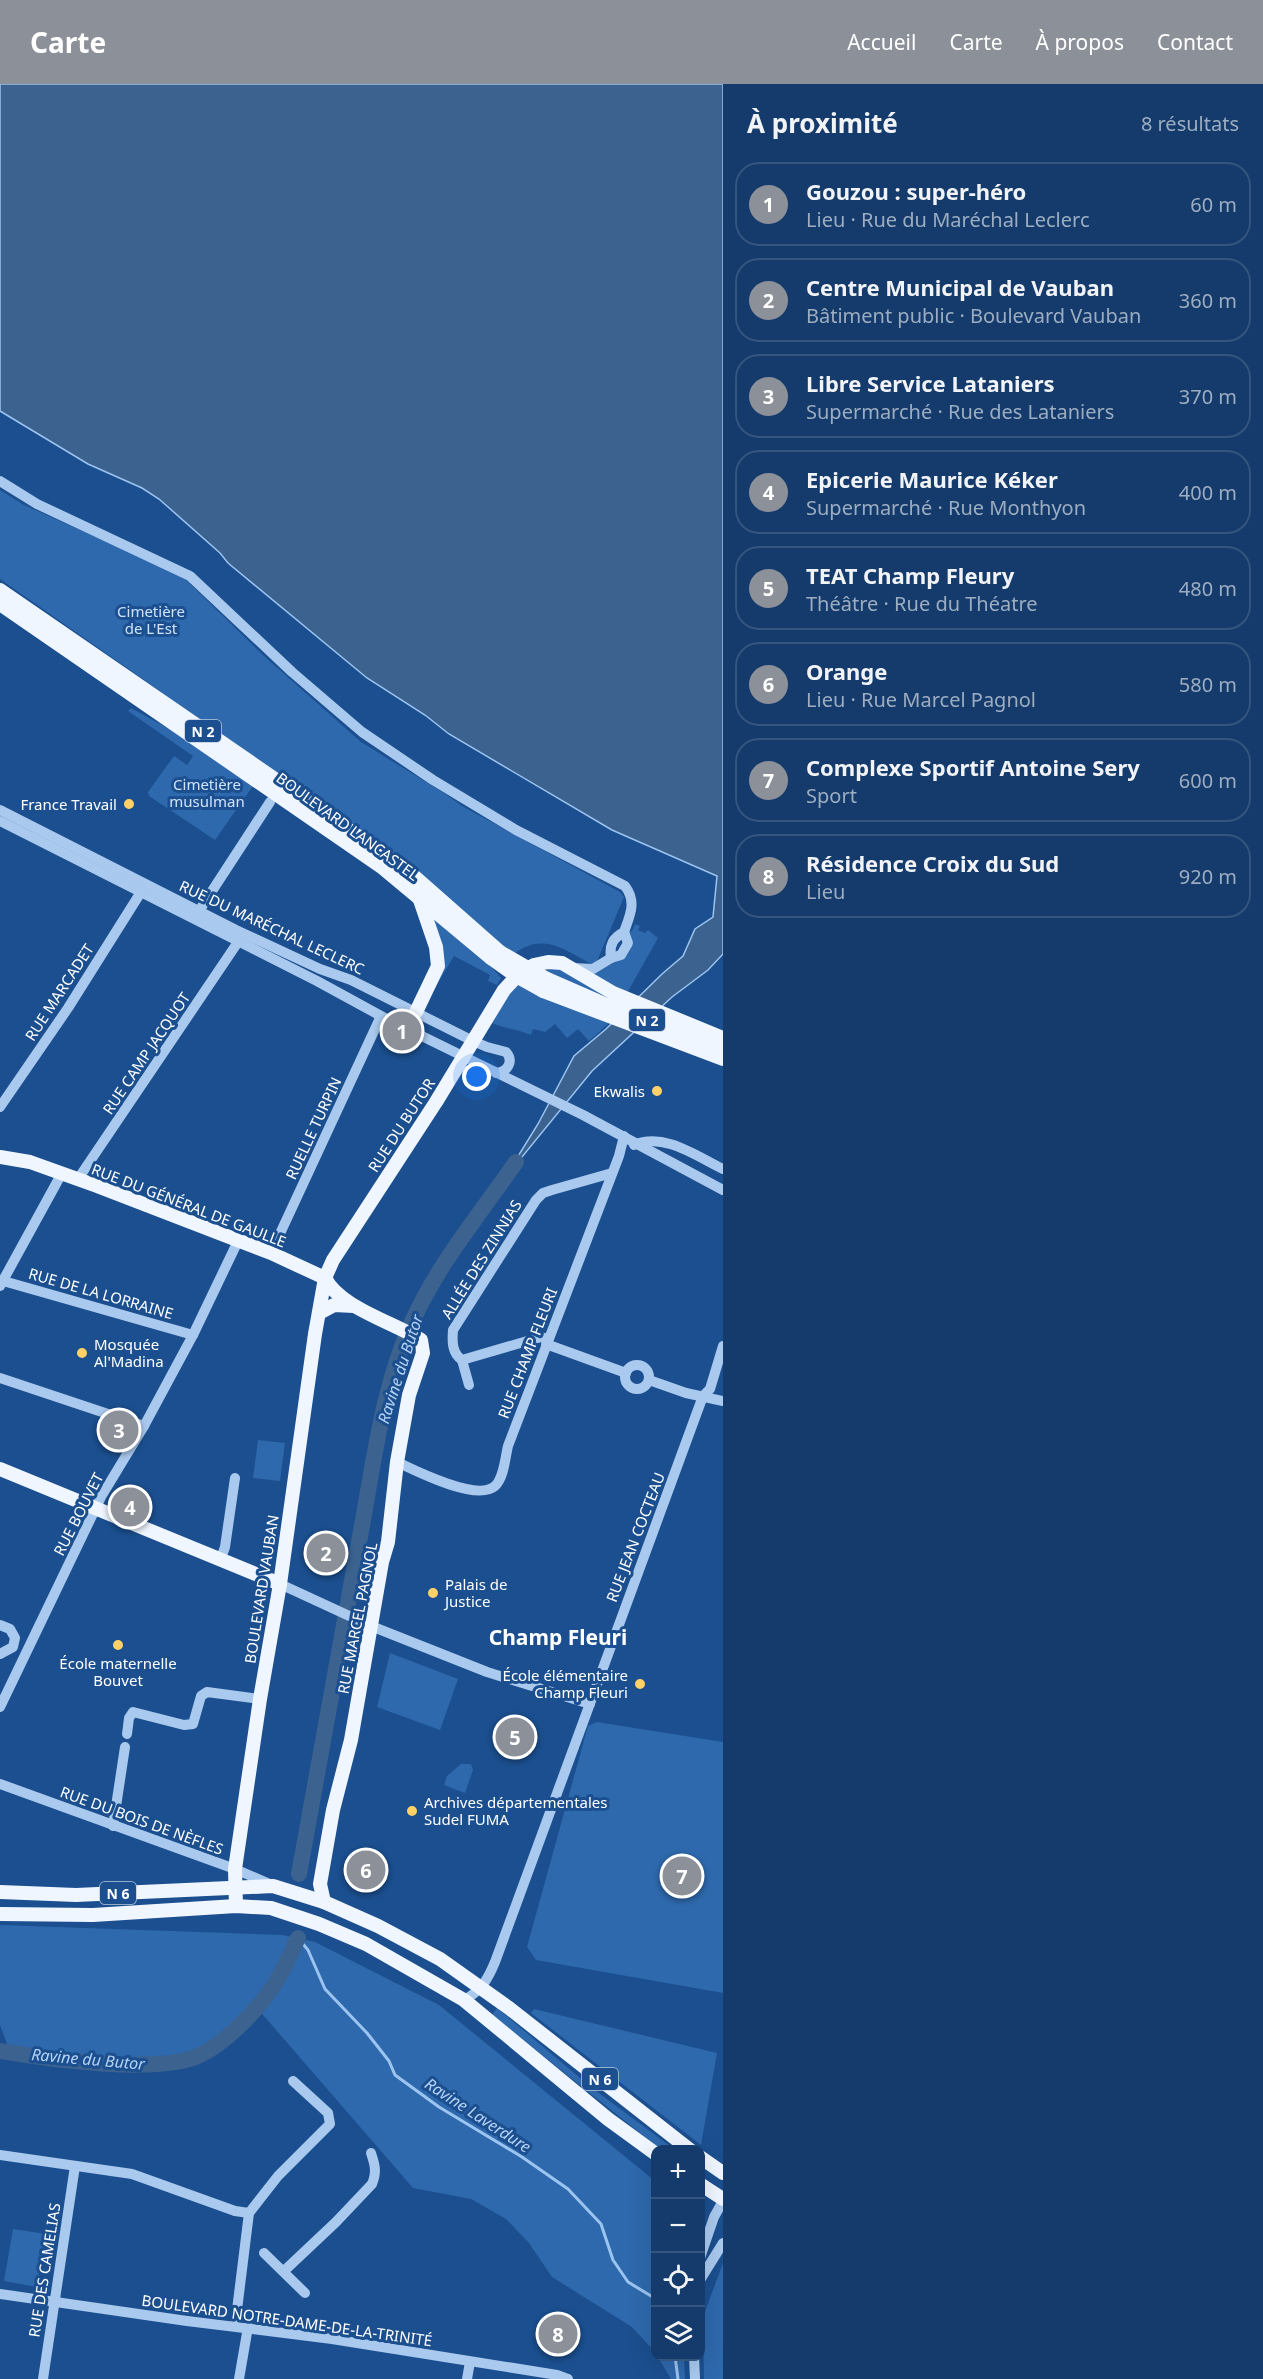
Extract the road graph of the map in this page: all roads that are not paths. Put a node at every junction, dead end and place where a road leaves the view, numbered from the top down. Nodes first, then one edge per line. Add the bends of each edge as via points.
1 (0, 482) edge
2 (0, 590) edge
3 (0, 604) edge
4 (270, 802) dead end
5 (0, 810) edge
6 (0, 821) edge
7 (141, 892) junction
8 (419, 898) junction
9 (199, 911) junction
10 (238, 942) junction
11 (496, 955) junction
12 (573, 968) junction
13 (545, 985) junction
14 (416, 1012) junction
15 (381, 1016) junction
16 (413, 1030) junction
17 (691, 1037) junction
18 (723, 1038) edge
19 (472, 1041) junction
20 (723, 1047) edge
21 (464, 1055) junction
22 (723, 1059) edge
23 (496, 1073) junction
24 (0, 1107) edge
25 (624, 1136) junction
26 (637, 1144) junction
27 (619, 1156) junction
28 (0, 1157) edge
29 (723, 1169) edge
30 (62, 1173) junction
31 (612, 1173) junction
32 (78, 1179) junction
33 (723, 1190) edge
34 (238, 1241) junction
35 (271, 1253) junction
36 (325, 1278) junction
37 (1, 1283) edge
38 (354, 1306) junction
39 (319, 1313) junction
40 (193, 1335) junction
41 (421, 1340) joint
42 (546, 1342) junction
43 (723, 1346) edge
44 (462, 1360) junction
45 (626, 1372) junction
46 (0, 1378) edge
47 (649, 1380) junction
48 (469, 1385) dead end
49 (703, 1396) junction
50 (723, 1401) edge
51 (144, 1426) junction
52 (0, 1468) edge
53 (396, 1469) junction
54 (235, 1478) dead end
55 (96, 1509) junction
56 (220, 1561) junction
57 (280, 1584) junction
58 (0, 1625) edge
59 (367, 1625) junction
60 (0, 1654) edge
61 (260, 1699) junction
62 (590, 1704) junction
63 (0, 1707) edge
64 (127, 1734) dead end
65 (125, 1747) dead end
66 (0, 1784) edge
67 (113, 1826) junction
68 (235, 1869) junction
69 (273, 1886) junction
70 (236, 1887) junction
71 (0, 1892) edge
72 (324, 1902) junction
73 (236, 1906) junction
74 (271, 1908) junction
75 (0, 1914) edge
76 (481, 1987) junction
77 (464, 2000) junction
78 (293, 2081) dead end
79 (684, 2145) edge
80 (651, 2150) edge
81 (371, 2153) dead end
82 (0, 2155) edge
83 (705, 2160) edge
84 (75, 2166) junction
85 (723, 2173) edge
86 (705, 2187) edge
87 (723, 2200) edge
88 (249, 2213) junction
89 (723, 2243) edge
90 (264, 2253) dead end
91 (702, 2253) edge
92 (284, 2271) junction
93 (705, 2272) edge
94 (305, 2293) dead end
95 (0, 2294) edge
96 (55, 2302) junction
97 (235, 2326) junction
98 (248, 2327) junction
99 (694, 2361) edge
100 (470, 2362) junction
101 (43, 2379) edge
102 (239, 2379) edge
103 (467, 2379) edge
104 (568, 2379) edge
105 (695, 2379) edge

1 - 12 street via 37,504 190,576 362,732 516,830 625,886 632,901 624,932 628,944 621,955 593,969
2 - 11 main road, BOULEVARD LANCASTEL / N 2 via 407,870
3 - 8 main road, BOULEVARD LANCASTEL / N 2 via 354,848
4 - 9 street
5 - 9 street, RUE DU MARÉCHAL LECLERC
6 - 7 street, RUE DU MARÉCHAL LECLERC
7 - 10 street, RUE DU MARÉCHAL LECLERC
7 - 24 street, RUE MARCADET
8 - 11 main road, BOULEVARD LANCASTEL / N 2
8 - 14 main road via 436,947 438,966
9 - 14 street, RUE DU MARÉCHAL LECLERC
10 - 15 street, RUE DU MARÉCHAL LECLERC
10 - 32 street, RUE CAMP JACQUOT
11 - 13 main road, BOULEVARD LANCASTEL / N 2, bridge via 516,976
12 - 17 main road
12 - 19 main road, RUE DU BUTOR via 548,962 519,974 504,990
13 - 17 main road, BOULEVARD LANCASTEL / N 2
13 - 17 main road, BOULEVARD LANCASTEL / N 2 via 610,1017
14 - 16 street
14 - 19 street, RUE DU MARÉCHAL LECLERC
15 - 16 street, RUE DU MARÉCHAL LECLERC
15 - 35 street, RUELLE TURPIN
16 - 21 street, RUE DU MARÉCHAL LECLERC
17 - 18 main road
17 - 20 main road, BOULEVARD LANCASTEL / N 2
17 - 22 main road, BOULEVARD LANCASTEL / N 2
19 - 21 main road, RUE DU BUTOR
19 - 23 street, RUE DU MARÉCHAL LECLERC via 510,1056 507,1069
21 - 23 street, RUE DU MARÉCHAL LECLERC
21 - 36 main road, RUE DU BUTOR
23 - 25 street, RUE DU MARÉCHAL LECLERC
25 - 26 street, RUE DU MARÉCHAL LECLERC
25 - 27 street, RUE CHAMP FLEURI
26 - 27 street
26 - 29 street via 664,1141
26 - 33 street, RUE DU MARÉCHAL LECLERC
27 - 31 street, RUE CHAMP FLEURI
28 - 30 main road, RUE DU GÉNÉRAL DE GAULLE
30 - 32 main road, RUE DU GÉNÉRAL DE GAULLE
30 - 37 street
31 - 42 street, RUE CHAMP FLEURI
31 - 44 street, ALLÉE DES ZINNIAS via 543,1193 536,1200 453,1330 454,1351
32 - 34 main road, RUE DU GÉNÉRAL DE GAULLE
34 - 35 main road, RUE DU GÉNÉRAL DE GAULLE
34 - 40 street, RUE BOUVET
35 - 36 main road, RUE DU GÉNÉRAL DE GAULLE
36 - 38 main road, RUE DU GÉNÉRAL DE GAULLE
36 - 39 main road, BOULEVARD VAUBAN
37 - 40 street, RUE DE LA LORRAINE
38 - 39 main road via 334,1305
38 - 41 main road, RUE DU GÉNÉRAL DE GAULLE
39 - 57 main road, BOULEVARD VAUBAN
40 - 51 street, RUE BOUVET
41 - 53 main road, RUE MARCEL PAGNOL via 423,1353 409,1395
42 - 44 street via 541,1337
42 - 45 street
42 - 53 street, RUE CHAMP FLEURI via 495,1487 463,1489 420,1472
43 - 49 street, RUE JEAN COCTEAU via 710,1389
44 - 48 street, ALLÉE DES ZINNIAS
45 - 47 street via 632,1366 642,1365 650,1374
45 - 47 street via 626,1383 634,1389 644,1388
46 - 51 street
47 - 49 street
49 - 50 street
49 - 62 street, RUE JEAN COCTEAU
51 - 55 street, RUE BOUVET
52 - 55 main road
53 - 59 main road, RUE MARCEL PAGNOL via 388,1542
54 - 56 street
55 - 56 main road
55 - 63 street, RUE BOUVET
56 - 57 main road
57 - 59 street
57 - 61 main road, BOULEVARD VAUBAN
58 - 60 street via 10,1629 15,1638 13,1647
59 - 62 street via 487,1672
59 - 72 main road, RUE MARCEL PAGNOL via 351,1740 320,1884
61 - 64 street via 207,1692 201,1696 193,1724 134,1712
61 - 68 main road, BOULEVARD VAUBAN
62 - 76 street, RUE JEAN COCTEAU via 495,1962
65 - 67 street
66 - 67 street, RUE DU BOIS DE NÈFLES
67 - 68 street, RUE DU BOIS DE NÈFLES
68 - 69 street, RUE DU BOIS DE NÈFLES
68 - 70 main road, BOULEVARD VAUBAN
69 - 70 main road, N 6
69 - 72 main road, N 6
70 - 71 main road, N 6 via 76,1895
70 - 73 main road, BOULEVARD VAUBAN
72 - 74 main road via 314,1912 285,1905
72 - 76 main road, N 6 via 440,1959
73 - 74 main road, N 6
73 - 75 main road, N 6 via 93,1915
74 - 77 main road, N 6 via 366,1944
76 - 77 street, RUE JEAN COCTEAU
76 - 79 main road, N 6
77 - 80 main road, N 6
78 - 88 street via 328,2113 330,2124 278,2176
81 - 92 street via 376,2166 372,2184
82 - 84 street
83 - 85 main road
84 - 88 street via 132,2174
84 - 96 street, RUE DES CAMELIAS
86 - 87 main road
87 - 91 street
88 - 97 street
89 - 93 street
90 - 92 street
92 - 94 street
95 - 96 street, BOULEVARD NOTRE-DAME-DE-LA-TRINITÉ
96 - 97 street, BOULEVARD NOTRE-DAME-DE-LA-TRINITÉ
96 - 101 street, RUE DES CAMELIAS
97 - 98 street, BOULEVARD NOTRE-DAME-DE-LA-TRINITÉ
98 - 100 street, BOULEVARD NOTRE-DAME-DE-LA-TRINITÉ
98 - 102 street
99 - 105 street
100 - 103 street
100 - 104 street, BOULEVARD NOTRE-DAME-DE-LA-TRINITÉ

